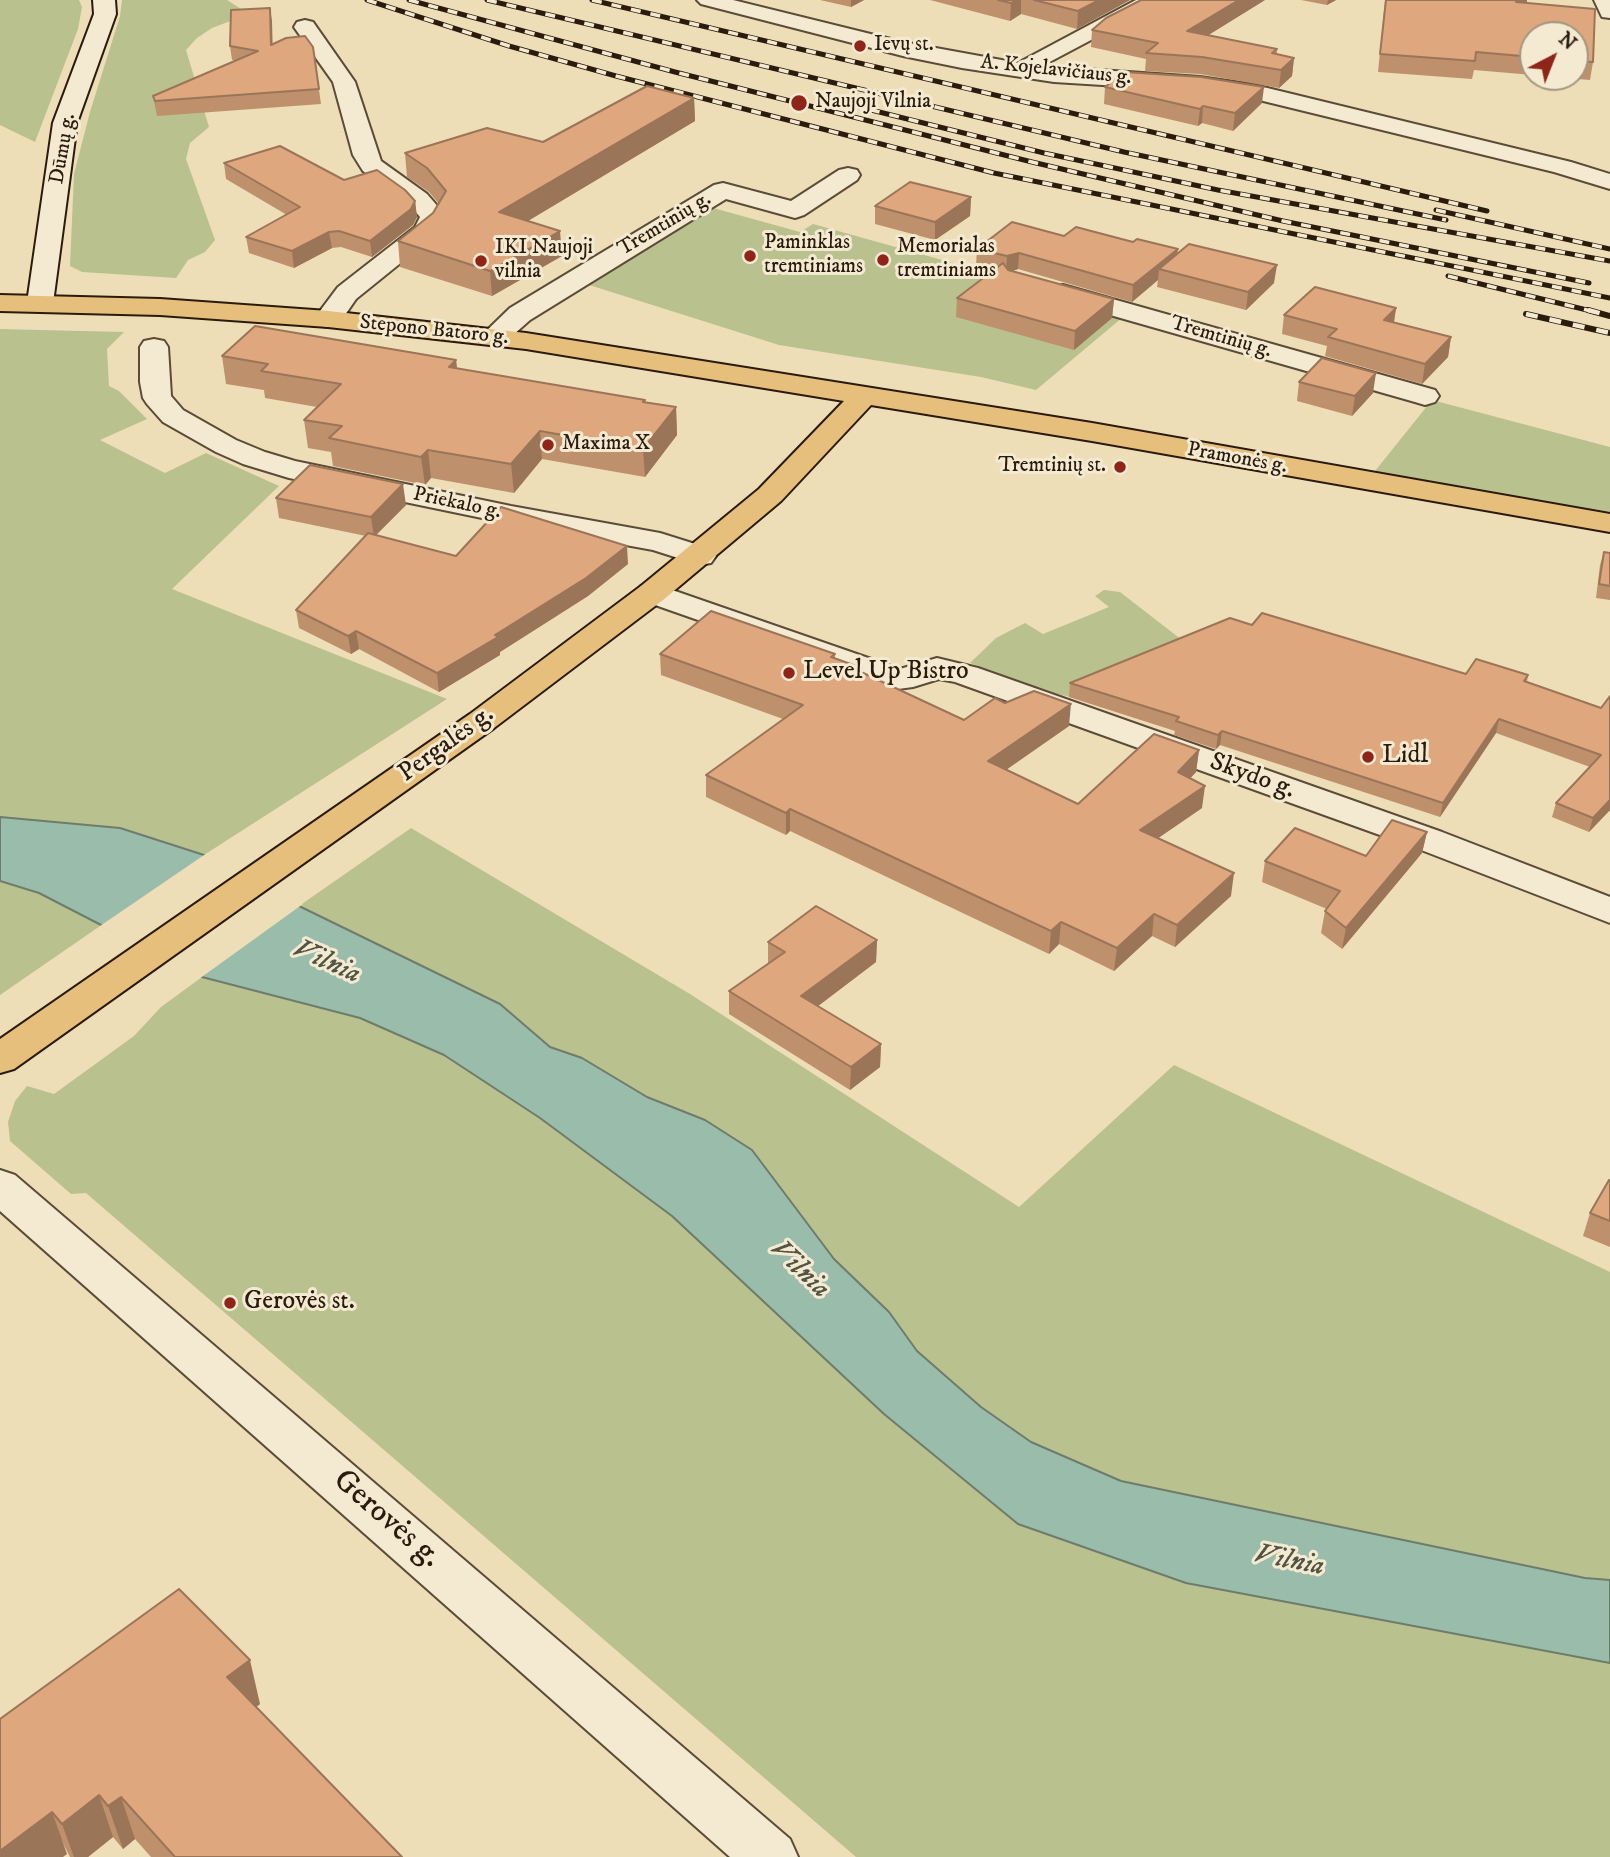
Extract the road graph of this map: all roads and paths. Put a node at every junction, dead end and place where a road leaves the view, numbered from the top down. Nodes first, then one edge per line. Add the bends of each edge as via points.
1 (104, 0) edge
2 (708, 0) edge
3 (1152, 0) edge
4 (1605, 0) edge
5 (1610, 12) edge
6 (305, 27) dead end
7 (1024, 71) junction
8 (848, 175) dead end
9 (1609, 181) edge
10 (1039, 287) edge
11 (0, 303) edge
12 (40, 303) junction
13 (328, 319) junction
14 (494, 337) junction
15 (154, 347) dead end
16 (865, 395) junction
17 (1425, 396) dead end
18 (1610, 523) edge
19 (700, 556) junction
20 (652, 593) junction
21 (1610, 911) edge
22 (0, 1059) edge
23 (0, 1186) edge
24 (770, 1857) edge

1 - 12 street, Dūmų g. via 105,14 65,123
2 - 7 street, A. Kojelavičiaus g. via 903,50
3 - 7 street via 1029,64
4 - 5 street
6 - 13 street via 344,82 372,166 418,199 433,216 425,231 347,293
7 - 9 street, A. Kojelavičiaus g. via 1255,92
8 - 14 street, Tremtinių g. via 795,210 723,190 520,314
10 - 17 street, Tremtinių g.
11 - 12 main road, Stepono Batoro g.
12 - 13 main road, Stepono Batoro g.
13 - 14 main road, Stepono Batoro g.
14 - 16 main road, Stepono Batoro g.
15 - 19 street, Priekalo g. via 153,382 158,398 173,416 254,458 289,470 660,542
16 - 18 main road, Pramonės g.
16 - 19 main road, Pergalės g. via 770,495
19 - 20 main road, Pergalės g.
20 - 21 street, Skydo g. via 898,679 937,668 966,675 1429,840
20 - 22 main road, Pergalės g. via 482,721
23 - 24 street, Gerovės g.

